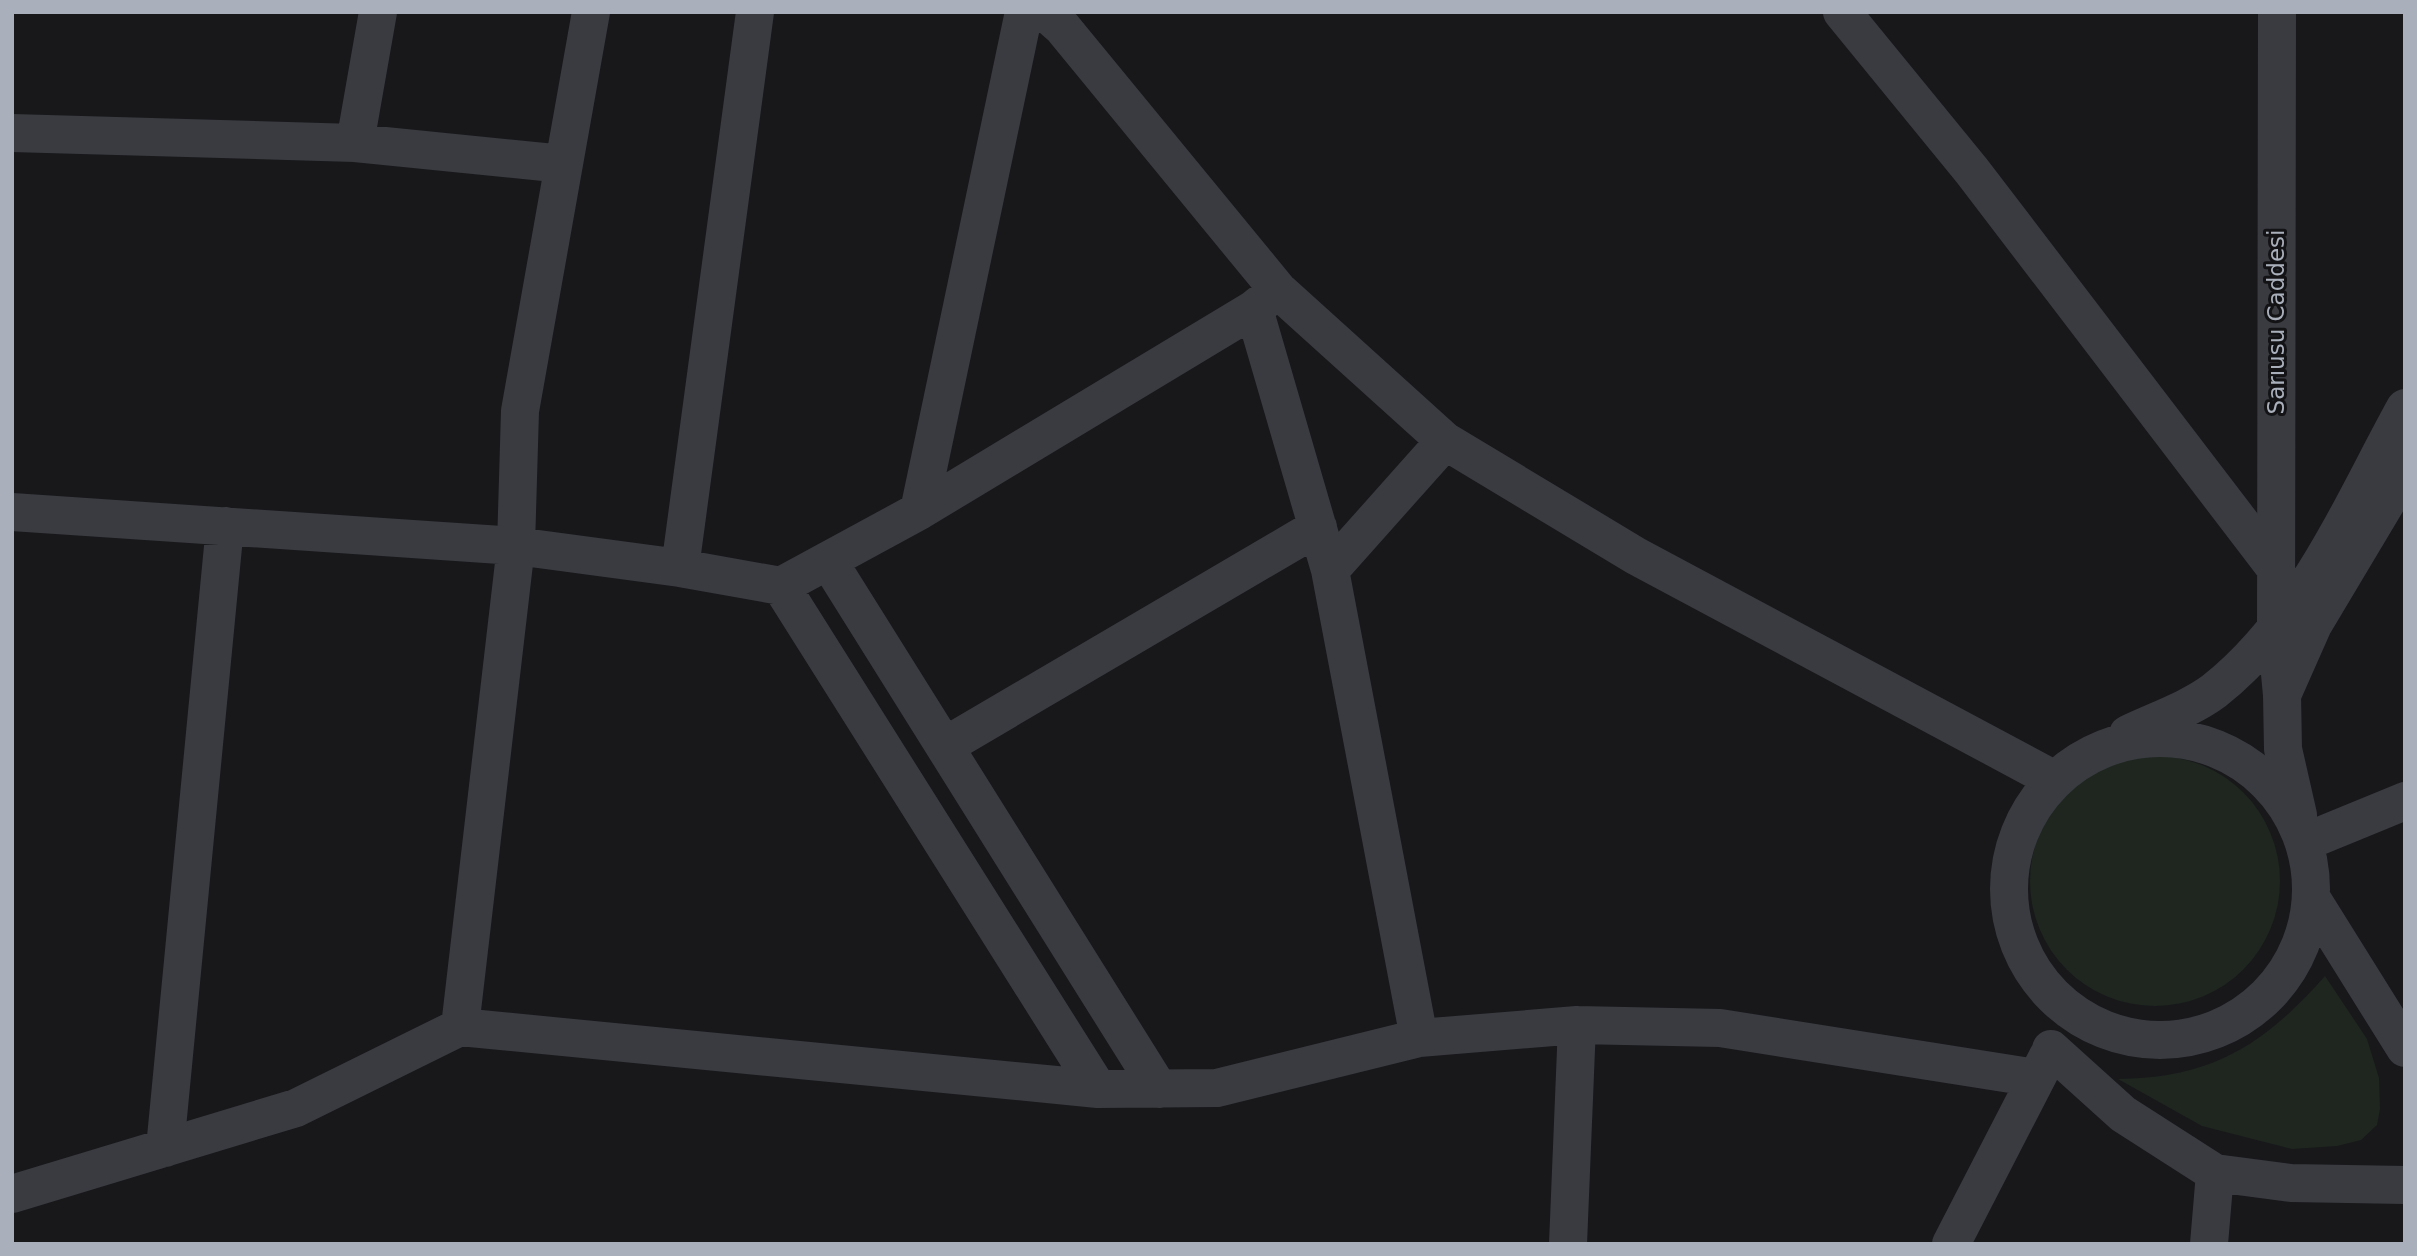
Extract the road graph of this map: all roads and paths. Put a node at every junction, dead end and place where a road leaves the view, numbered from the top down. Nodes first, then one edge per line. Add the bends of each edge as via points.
1 (378, 12) edge
2 (591, 12) edge
3 (755, 12) edge
4 (1024, 12) edge
5 (1045, 12) edge
6 (1842, 12) edge
7 (2277, 12) edge
8 (12, 133) edge
9 (355, 143) junction
10 (565, 164) junction
11 (1266, 299) junction
12 (2405, 408) edge
13 (1445, 441) junction
14 (2405, 471) edge
15 (919, 511) junction
16 (12, 512) edge
17 (225, 526) junction
18 (1318, 527) junction
19 (516, 546) junction
20 (830, 562) junction
21 (680, 568) junction
22 (2276, 569) junction
23 (1330, 570) junction
24 (781, 586) junction
25 (2276, 631) junction
26 (2282, 695) junction
27 (945, 746) junction
28 (2088, 754) junction
29 (2053, 779) junction
30 (2405, 801) edge
31 (2303, 836) junction
32 (2312, 899) junction
33 (2071, 1012) junction
34 (1577, 1025) junction
35 (460, 1027) junction
36 (1419, 1038) junction
37 (2405, 1048) edge
38 (2044, 1063) junction
39 (1098, 1088) junction
40 (1159, 1089) junction
41 (165, 1148) junction
42 (2216, 1173) junction
43 (2405, 1185) edge
44 (12, 1194) edge
45 (1568, 1244) edge
46 (1951, 1244) edge
47 (2209, 1244) edge

1 - 9 street
2 - 10 street
3 - 21 street
4 - 15 street
5 - 11 street via 1062,27
6 - 22 street via 1972,171
7 - 22 street, Sarıusu Caddesi
8 - 9 street
9 - 10 street
10 - 19 street via 520,411
11 - 13 street
11 - 15 street
11 - 18 street
12 - 25 street via 2303,593
13 - 23 street
13 - 29 street via 1636,556
14 - 26 street via 2313,625
15 - 20 street
16 - 17 street
17 - 19 street
17 - 41 street
18 - 23 street
18 - 27 street
19 - 21 street
19 - 35 street
20 - 24 street
20 - 27 street
21 - 24 street
22 - 25 street, Sarıusu Caddesi
23 - 36 street
24 - 39 street
25 - 26 street, Sarıusu Caddesi
25 - 28 street via 2213,692
26 - 31 street, Sarıusu Caddesi via 2283,750
27 - 40 street
28 - 29 street
28 - 31 street via 2136,738 2187,738 2234,756 2274,788
29 - 33 street via 2023,822 2009,873 2013,926 2034,974
30 - 31 street
31 - 32 street, Sarıusu Caddesi
32 - 33 street via 2302,945 2279,984 2245,1016 2203,1035 2158,1041 2112,1033
32 - 37 street
33 - 38 street
34 - 36 street
34 - 38 street via 1720,1028
34 - 45 street
35 - 39 street
35 - 41 street via 296,1108
36 - 40 street via 1217,1088
38 - 42 street
38 - 46 street
39 - 40 street
41 - 44 street
42 - 43 street via 2291,1183
42 - 47 street

